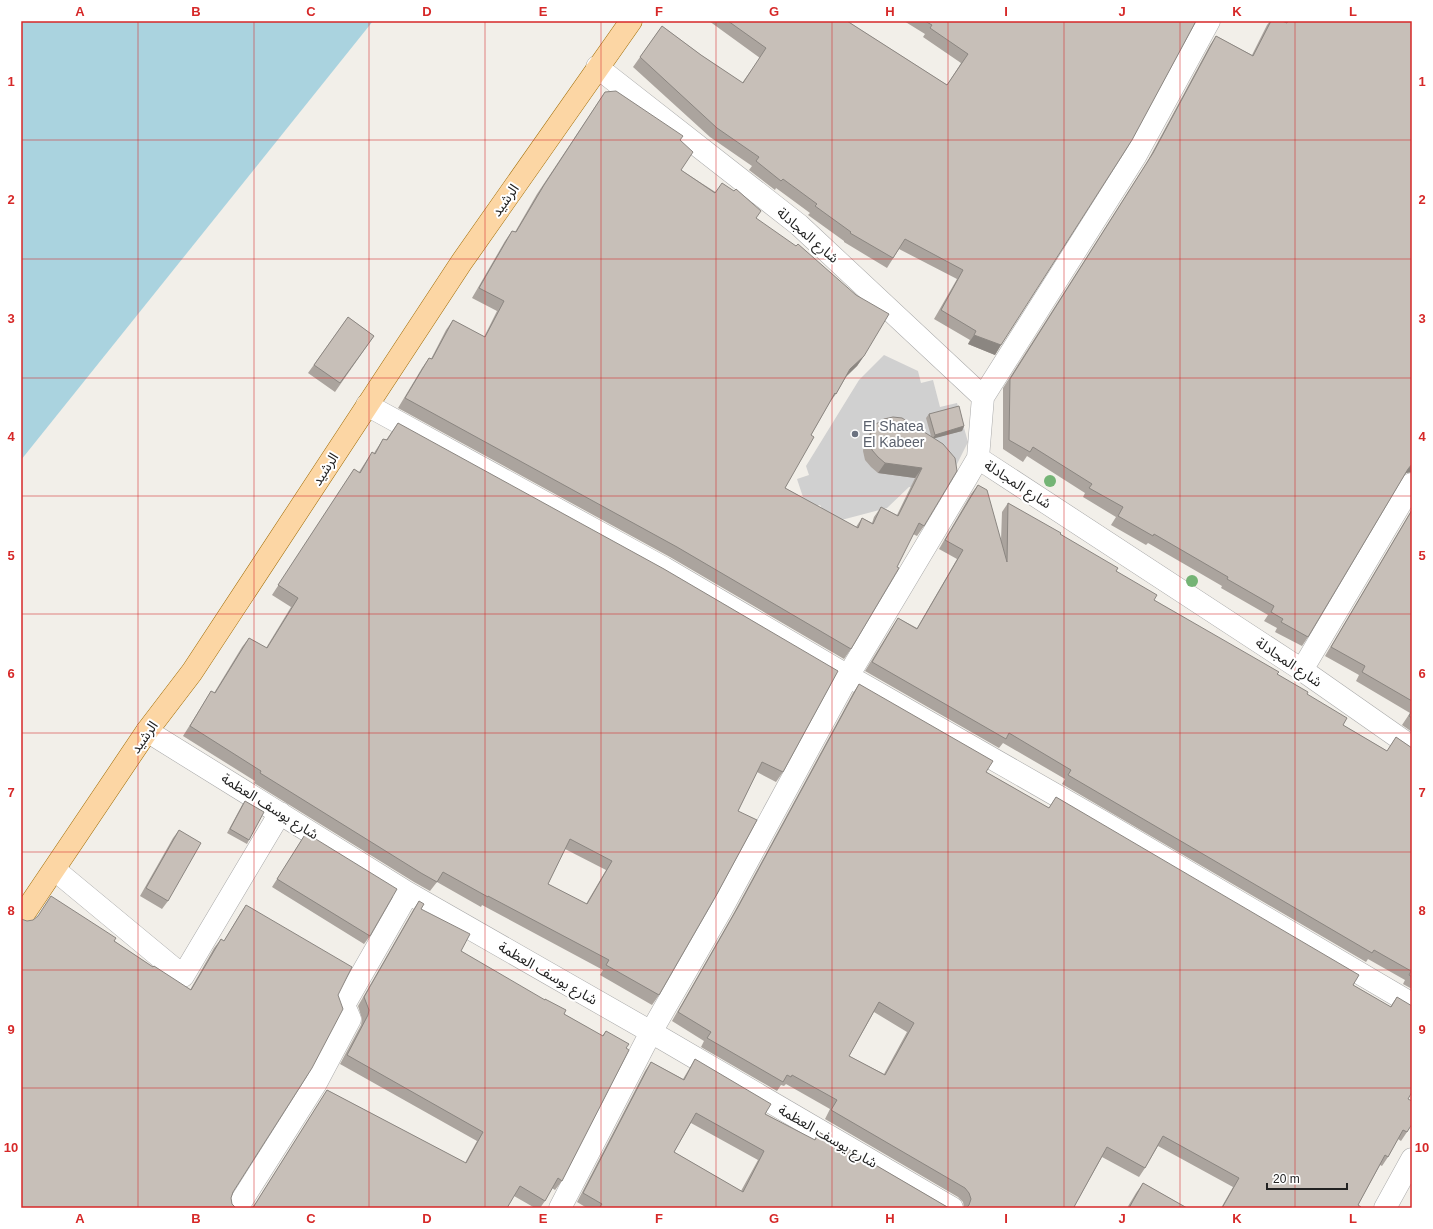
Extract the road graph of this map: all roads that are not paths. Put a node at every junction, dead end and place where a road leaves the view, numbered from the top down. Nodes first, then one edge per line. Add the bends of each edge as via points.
1 (631, 21) edge
2 (1209, 21) edge
3 (598, 67) junction
4 (983, 397) junction
5 (367, 405) junction
6 (978, 458) junction
7 (1412, 484) edge
8 (1302, 670) junction
9 (848, 676) junction
10 (147, 731) junction
11 (1412, 747) edge
12 (280, 813) junction
13 (55, 870) junction
14 (408, 893) junction
15 (21, 918) edge
16 (1412, 1004) edge
17 (651, 1032) junction
18 (1412, 1159) edge
19 (237, 1208) edge
20 (560, 1208) edge
21 (952, 1208) edge
22 (1385, 1208) edge

1 - 3 main road, الرشيد
2 - 4 street via 1136,155
3 - 4 street, شارع المجادلة via 799,226
3 - 5 main road, الرشيد via 461,263
4 - 6 street, شارع المجادلة
5 - 9 street via 664,568
5 - 10 main road, الرشيد via 192,672
6 - 8 street, شارع المجادلة
6 - 9 street
7 - 8 street
8 - 11 street, شارع المجادلة
9 - 16 street
9 - 17 street via 721,910
10 - 12 street, شارع يوسف العظمة
10 - 13 main road, الرشيد
12 - 13 street via 183,976
12 - 14 street, شارع يوسف العظمة
13 - 15 main road, الرشيد
14 - 17 street, شارع يوسف العظمة
14 - 19 street via 344,1005 350,1019 316,1083
17 - 20 street
17 - 21 street, شارع يوسف العظمة
18 - 22 street

